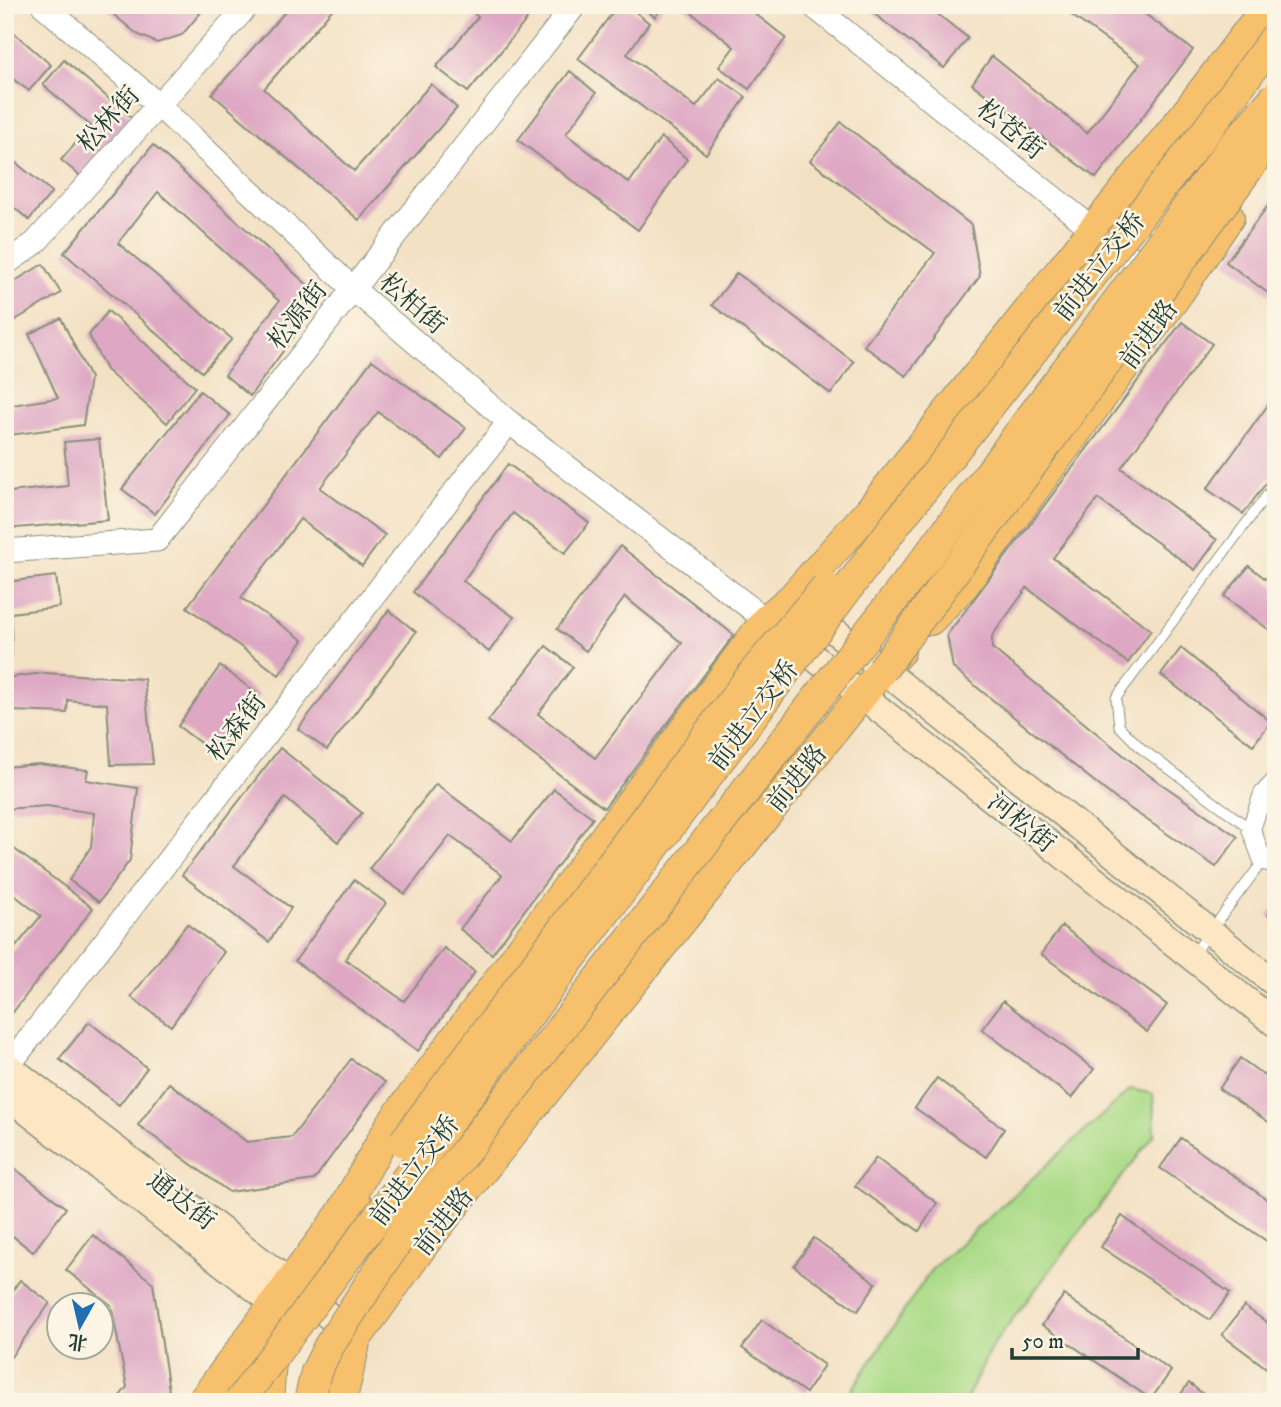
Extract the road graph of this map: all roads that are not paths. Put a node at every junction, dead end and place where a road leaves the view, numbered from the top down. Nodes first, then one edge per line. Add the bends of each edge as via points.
1 (43, 5) edge
2 (247, 5) edge
3 (575, 5) edge
4 (812, 5) edge
5 (1268, 5) edge
6 (1276, 36) edge
7 (1276, 96) edge
8 (158, 105) junction
9 (1276, 120) edge
10 (1276, 146) edge
11 (1094, 230) junction
12 (5, 264) edge
13 (353, 289) junction
14 (1179, 292) junction
15 (509, 422) junction
16 (1276, 483) edge
17 (896, 524) junction
18 (5, 551) edge
19 (792, 598) junction
20 (766, 620) junction
21 (881, 670) junction
22 (862, 695) junction
23 (1276, 780) edge
24 (1251, 829) junction
25 (1269, 862) edge
26 (1210, 932) junction
27 (1191, 957) junction
28 (1276, 984) edge
29 (1276, 1024) edge
30 (6, 1067) edge
31 (5, 1094) edge
32 (341, 1214) junction
33 (283, 1293) junction
34 (356, 1339) junction
35 (202, 1402) edge
36 (239, 1402) edge
37 (268, 1402) edge
38 (307, 1402) edge
39 (341, 1402) edge

1 - 8 street, 松柏街
2 - 8 street, 松林街
3 - 13 street, 松源街
4 - 11 street, 松苍街
5 - 11 highway
6 - 17 highway, 前进立交桥, bridge
7 - 38 highway, 前进立交桥, bridge via 1232,148 927,557 408,1225 349,1312 316,1373
8 - 12 street, 松林街 via 35,243
8 - 13 street, 松柏街
9 - 21 highway, bridge via 1253,162
10 - 14 highway, 前进路
11 - 14 street, 松苍街
11 - 19 highway via 870,510
13 - 15 street, 松柏街
13 - 18 street, 松源街 via 157,540
14 - 21 highway, 前进路 via 963,586
15 - 20 street, 松柏街
15 - 30 street, 松森街
16 - 24 lane via 1116,698 1119,726 1142,749
17 - 32 highway, bridge via 835,577 754,672 366,1193
17 - 36 highway, 前进立交桥, bridge
19 - 20 highway
19 - 21 main road, 河松街
20 - 22 main road, 河松街
20 - 32 highway via 390,1126
21 - 22 highway, 前进路
21 - 26 main road, 河松街
22 - 27 main road, 河松街
22 - 34 highway, 前进路 via 426,1241
23 - 24 street via 1263,794
24 - 25 street
25 - 26 lane
26 - 27 lane
26 - 28 main road, 河松街
27 - 29 main road, 河松街
30 - 33 main road, 通达街
31 - 33 main road, 通达街
32 - 33 highway
33 - 34 main road, 通达街
33 - 35 highway
33 - 37 highway
34 - 38 highway, 前进路
34 - 39 highway

